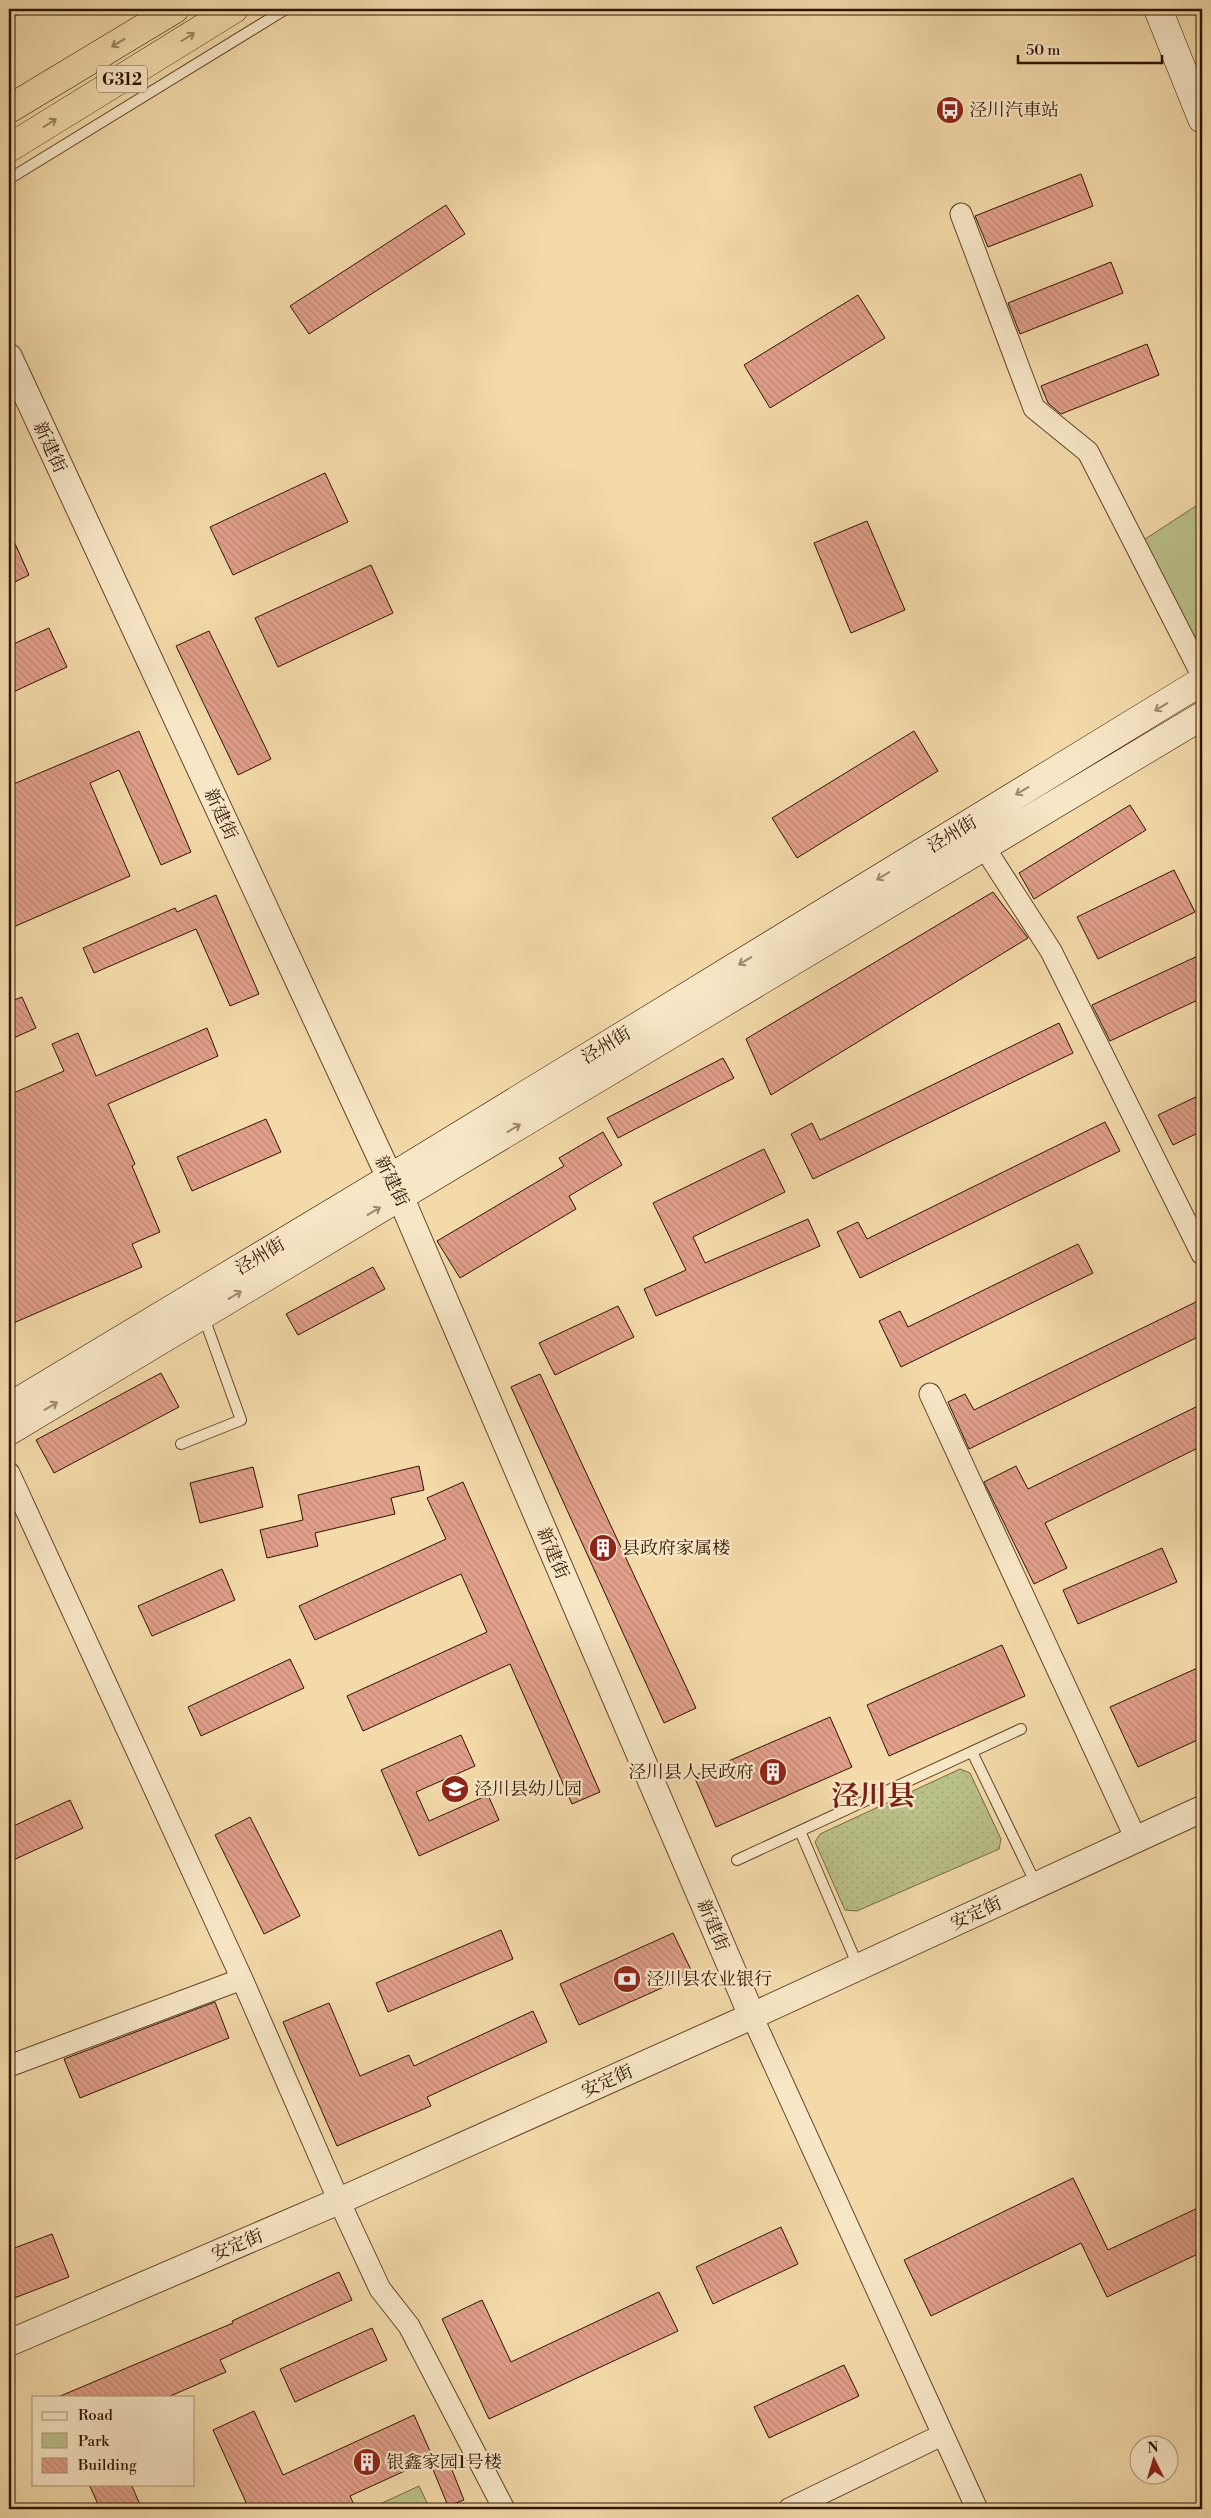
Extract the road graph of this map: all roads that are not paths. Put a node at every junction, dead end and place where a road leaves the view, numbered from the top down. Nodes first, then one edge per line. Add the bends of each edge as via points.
1 (175, 9) edge
2 (234, 9) edge
3 (286, 9) edge
4 (1158, 9) edge
5 (9, 109) edge
6 (1202, 119) edge
7 (9, 148) edge
8 (9, 178) edge
9 (961, 214) dead end
10 (9, 357) edge
11 (1202, 675) edge
12 (1202, 681) edge
13 (1202, 716) edge
14 (984, 847) junction
15 (395, 1187) junction
16 (1202, 1254) edge
17 (203, 1314) junction
18 (930, 1394) dead end
19 (9, 1406) edge
20 (9, 1431) edge
21 (181, 1444) dead end
22 (9, 1473) edge
23 (1021, 1729) dead end
24 (972, 1752) junction
25 (1202, 1809) edge
26 (800, 1831) junction
27 (1136, 1839) junction
28 (737, 1860) dead end
29 (1036, 1885) junction
30 (858, 1967) junction
31 (242, 1979) junction
32 (752, 2016) junction
33 (9, 2066) edge
34 (339, 2201) junction
35 (9, 2343) edge
36 (942, 2435) junction
37 (504, 2509) edge
38 (789, 2509) edge
39 (977, 2509) edge

1 -> 5 highway, G312
7 -> 2 highway, G312
3 - 8 lane
4 - 6 main road
9 - 11 street via 1034,408 1088,452
10 - 15 street, 新建街
12 -> 15 main road, 泾州街
13 - 14 main road, 泾州街
15 -> 14 main road, 泾州街
14 - 16 street via 1050,951
17 -> 15 main road, 泾州街
15 - 19 main road, 泾州街
15 - 32 street, 新建街
20 -> 17 main road, 泾州街
17 - 21 lane via 241,1420
18 - 27 street
22 - 31 street
23 - 24 lane
24 - 26 lane
24 - 29 lane
25 - 27 street, 安定街
26 - 28 lane
26 - 30 lane
27 - 29 street, 安定街
29 - 30 street, 安定街
30 - 32 street, 安定街
31 - 33 street
31 - 34 street
32 - 34 street, 安定街
32 - 36 street
34 - 35 street, 安定街
34 - 37 street via 380,2289 409,2326
36 - 38 street
36 - 39 street

